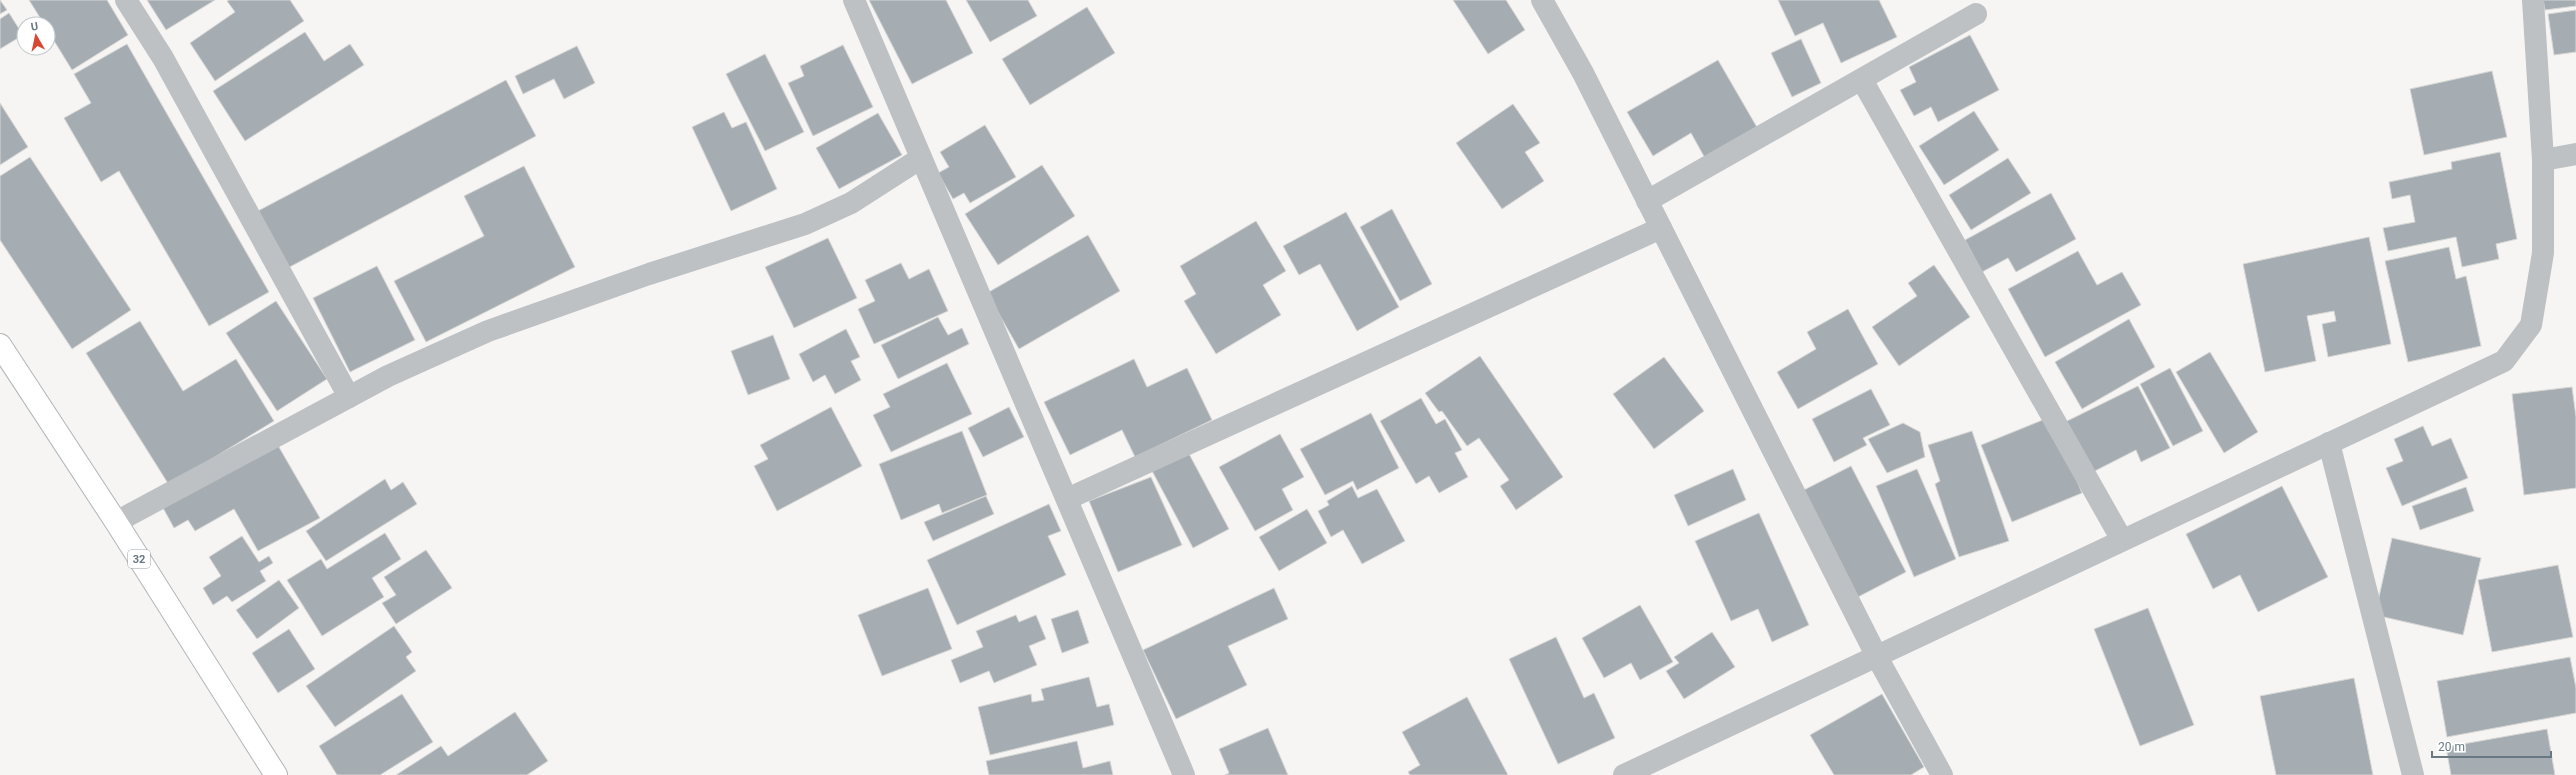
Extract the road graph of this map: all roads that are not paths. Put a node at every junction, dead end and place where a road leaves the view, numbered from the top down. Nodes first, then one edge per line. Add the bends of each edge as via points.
1 (126, 0) edge
2 (854, 0) edge
3 (1542, 0) edge
4 (2533, 0) edge
5 (1976, 14) dead end
6 (1862, 80) junction
7 (2576, 154) edge
8 (921, 158) junction
9 (2543, 160) junction
10 (1647, 201) junction
11 (1661, 228) junction
12 (0, 345) edge
13 (349, 397) junction
14 (2329, 443) junction
15 (1067, 499) junction
16 (116, 522) junction
17 (2122, 540) junction
18 (1877, 657) junction
19 (276, 775) edge
20 (1184, 775) edge
21 (1624, 775) edge
22 (1942, 775) edge
23 (2413, 775) edge

1 - 13 street via 163,58
2 - 8 street
3 - 10 street via 1583,73
4 - 9 street
5 - 6 street
6 - 10 street
6 - 17 street
7 - 9 street
8 - 13 street via 850,203 804,224 649,274 488,331 388,376
8 - 15 street
9 - 14 street via 2543,253 2530,325 2504,361
10 - 11 street
11 - 15 street
11 - 18 street
12 - 16 highway, 32
13 - 16 street
14 - 17 street
14 - 23 street
15 - 20 street
16 - 19 highway, 32
17 - 18 street
18 - 21 street
18 - 22 street

